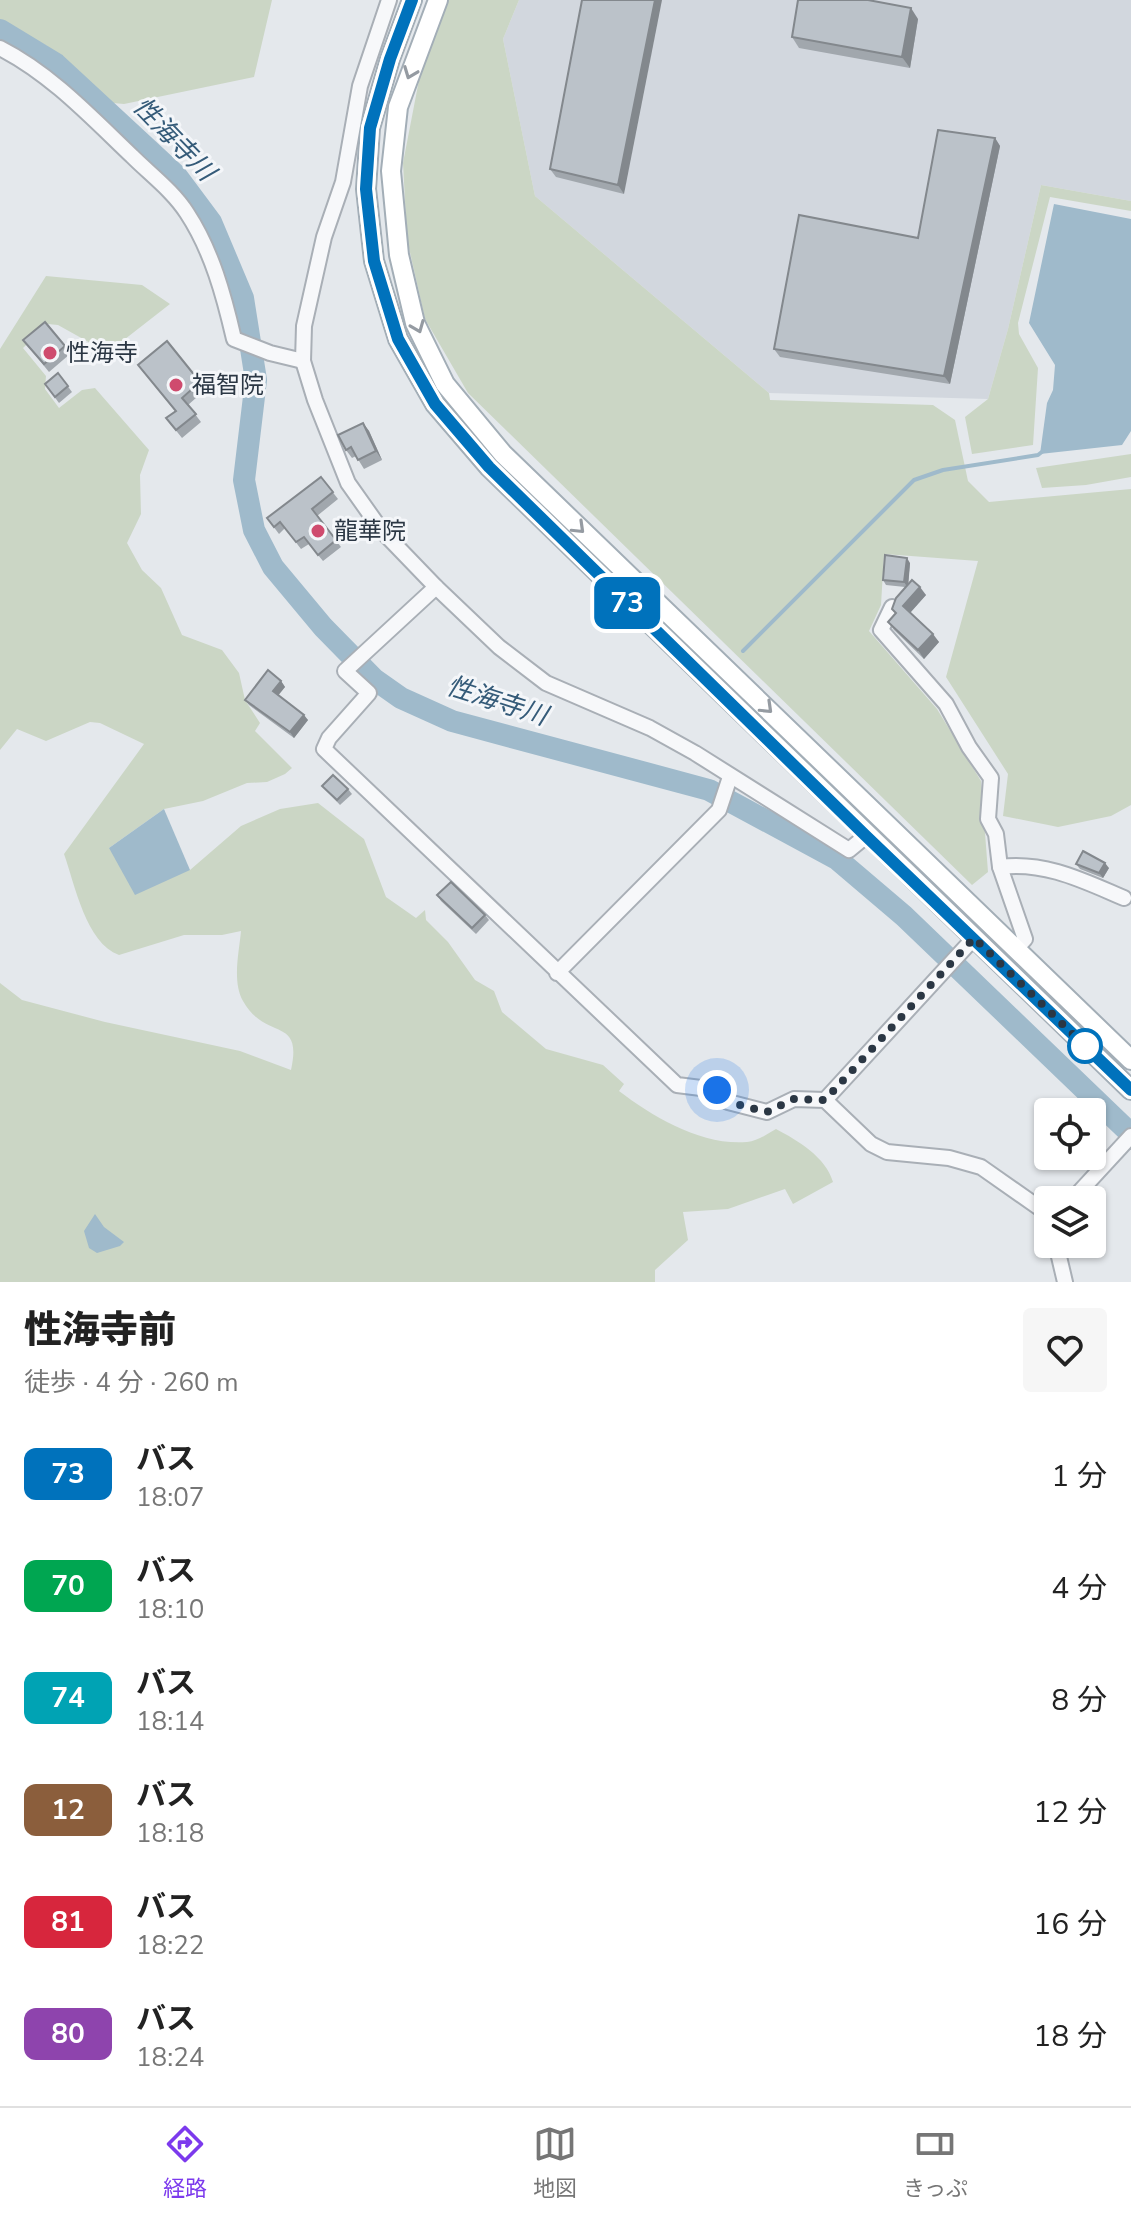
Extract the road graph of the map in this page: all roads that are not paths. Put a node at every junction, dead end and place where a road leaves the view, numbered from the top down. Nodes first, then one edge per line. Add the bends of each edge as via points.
1 (389, 0) edge
2 (412, 0) edge
3 (438, 0) edge
4 (0, 48) edge
5 (303, 361) junction
6 (436, 587) junction
7 (892, 607) edge
8 (729, 781) junction
9 (866, 836) junction
10 (1000, 867) junction
11 (1124, 898) dead end
12 (971, 942) junction
13 (1016, 949) junction
14 (557, 973) junction
15 (1131, 1060) edge
16 (1131, 1090) edge
17 (825, 1100) junction
18 (1131, 1136) edge
19 (1085, 1186) edge
20 (1034, 1204) edge
21 (1059, 1258) edge
22 (1065, 1282) edge

1 - 5 street via 360,86 343,182 314,276
2 - 9 main road via 370,128 366,189 374,261 398,339 435,404 489,467
3 -> 13 main road via 398,107 391,171 399,255 415,323 445,384 503,454
4 - 5 street via 53,83 186,212 208,253 234,339
5 - 6 street via 348,483 382,531
6 - 8 street via 546,683 650,728 695,753
6 - 14 street via 345,671 369,693 324,749
7 - 10 street via 881,630 946,704 991,778 988,819 996,834
8 - 9 street via 849,850
8 - 14 street via 719,810
9 - 12 main road
10 - 11 street via 1059,870
10 - 13 street via 1025,939
12 - 16 main road
12 - 17 street
13 - 15 main road
14 - 17 street via 677,1085 717,1090 728,1102 767,1112 794,1099
17 - 20 street via 871,1144 887,1152 981,1167
18 - 19 street
21 - 22 street

